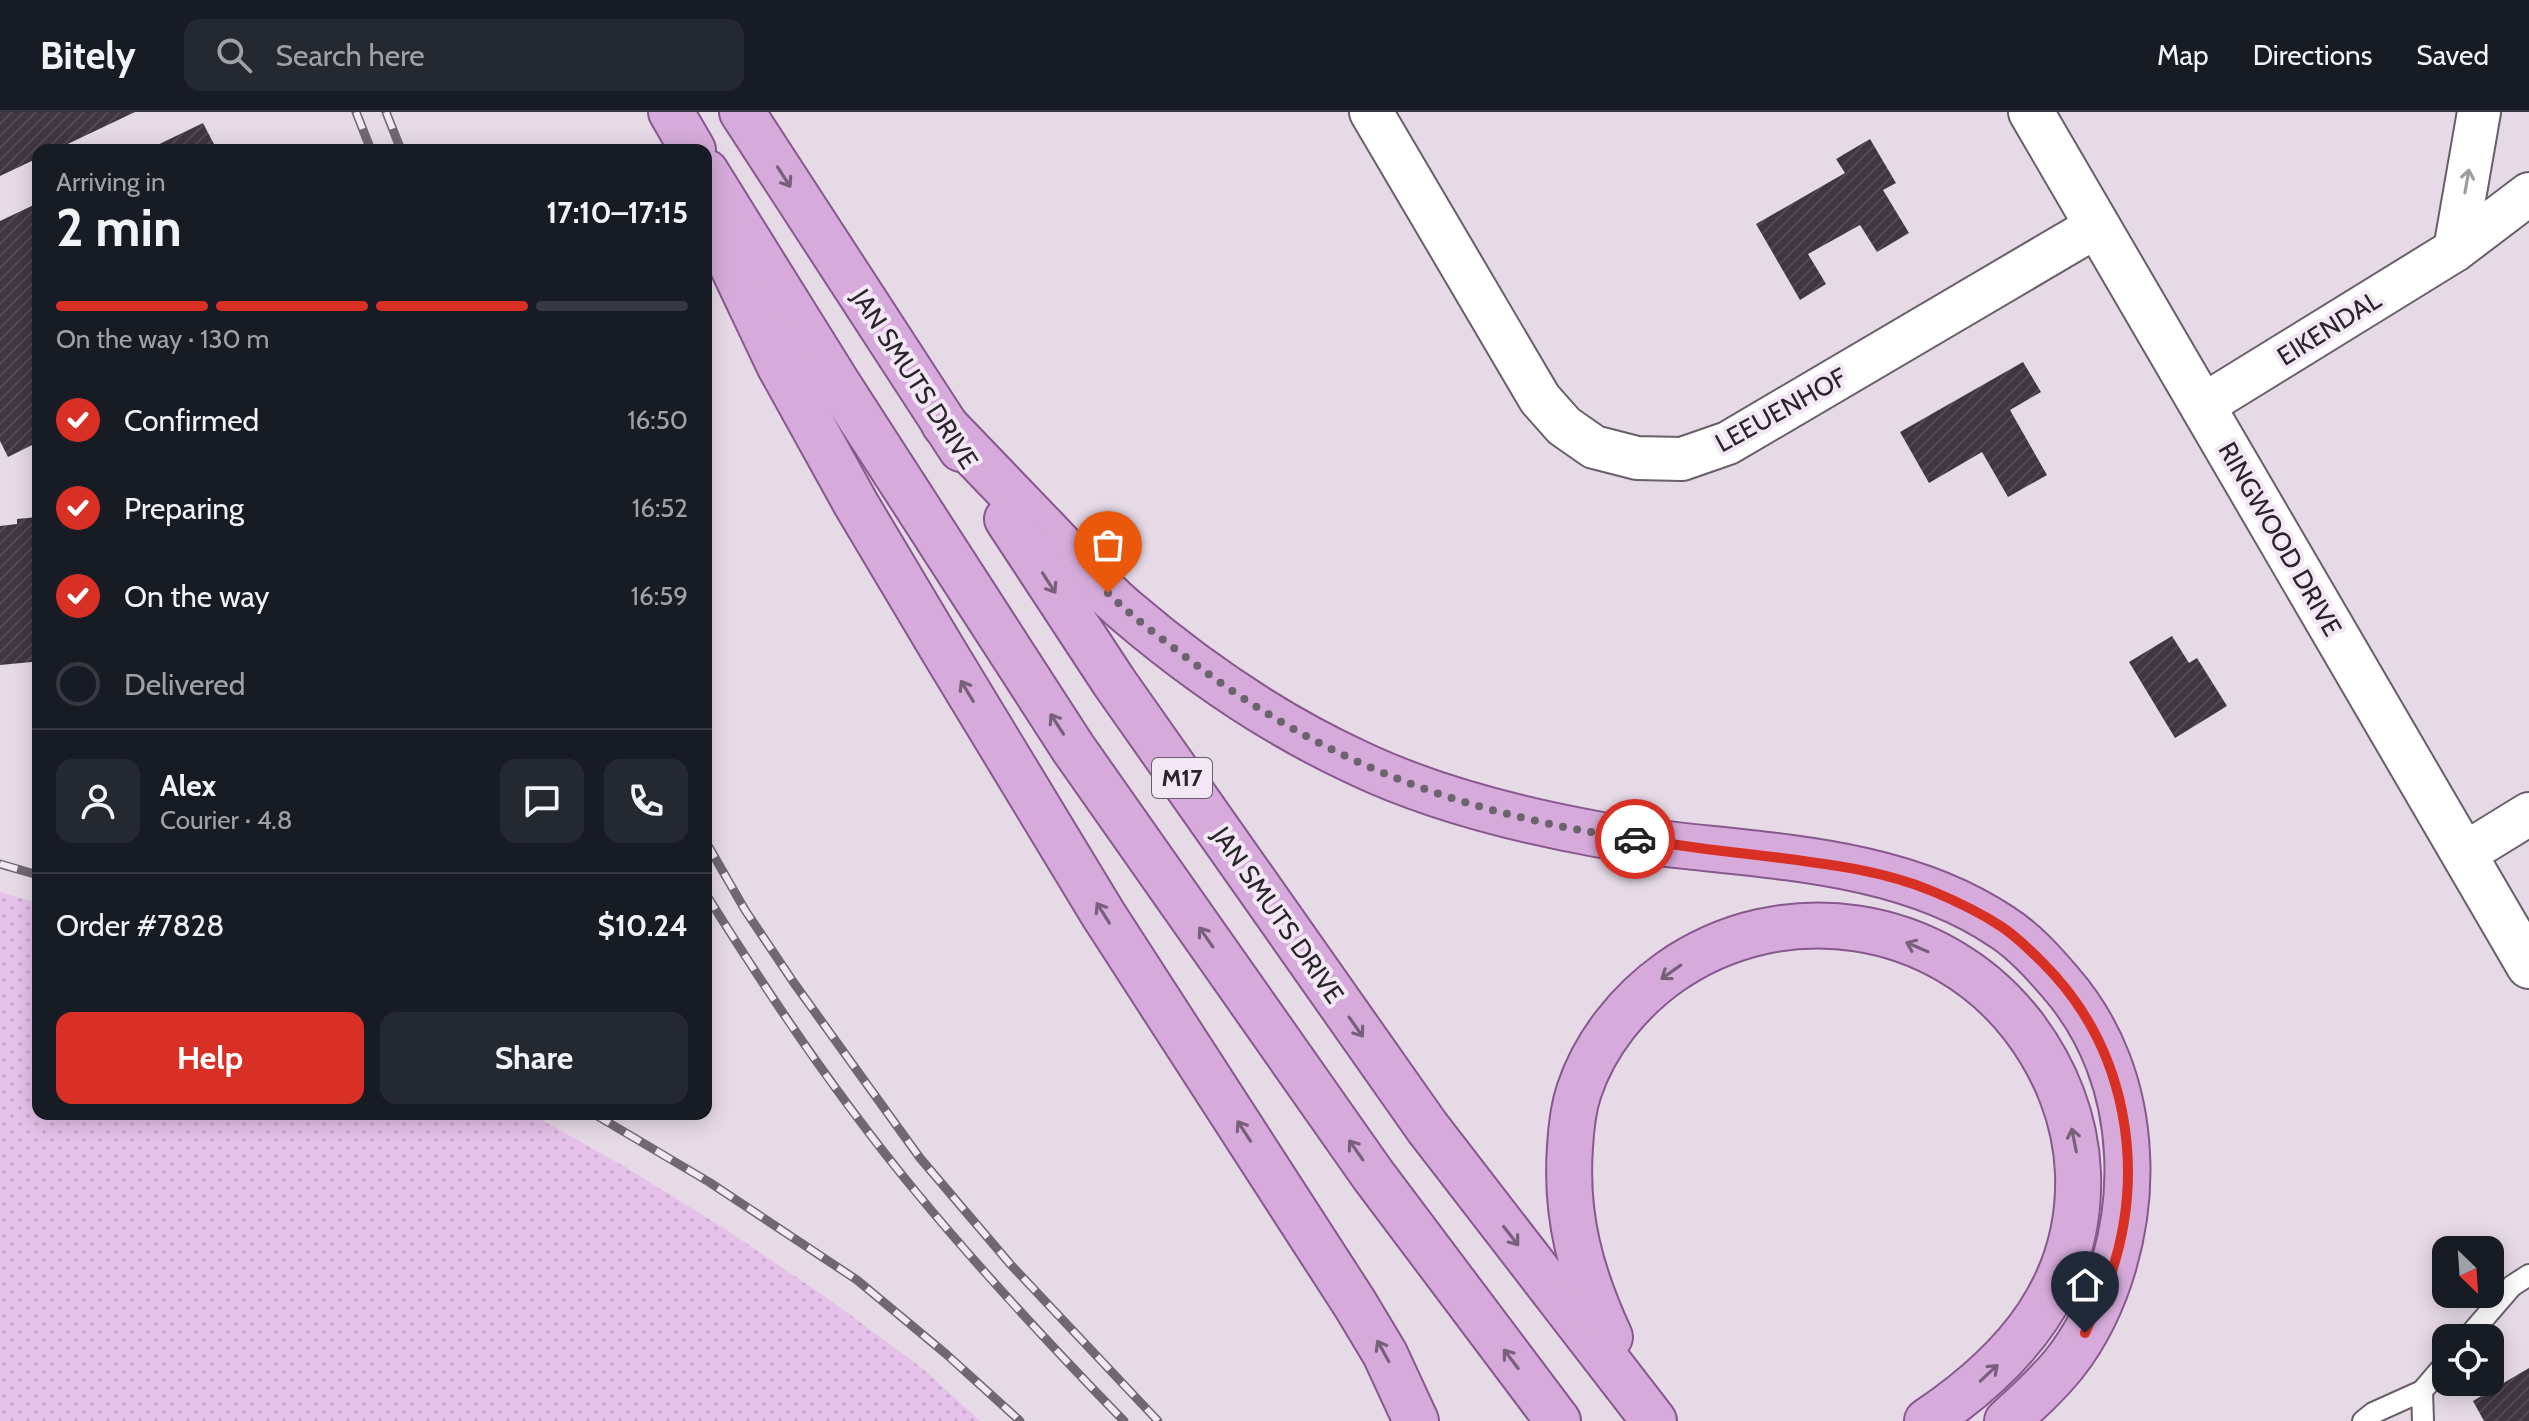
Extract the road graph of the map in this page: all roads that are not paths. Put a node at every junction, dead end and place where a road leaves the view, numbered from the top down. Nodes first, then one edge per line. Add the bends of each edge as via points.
1 (663, 112) edge
2 (671, 112) edge
3 (742, 112) edge
4 (1371, 112) edge
5 (2031, 112) edge
6 (2479, 112) edge
7 (677, 144) edge
8 (690, 144) edge
9 (712, 182) edge
10 (2529, 194) edge
11 (712, 222) edge
12 (2097, 226) junction
13 (2455, 250) junction
14 (2202, 406) junction
15 (944, 424) junction
16 (2529, 814) edge
17 (2464, 854) junction
18 (2529, 966) edge
19 (2529, 1275) edge
20 (2479, 1324) edge
21 (2432, 1379) edge
22 (2422, 1391) junction
23 (1416, 1421) edge
24 (1558, 1421) edge
25 (1654, 1421) edge
26 (1662, 1421) edge
27 (1927, 1421) edge
28 (2007, 1421) edge
29 (2363, 1421) edge
30 (2423, 1421) edge

1 - 7 main road
2 - 8 main road
3 -> 15 main road, JAN SMUTS DRIVE / M17
4 - 12 street, LEEUENHOF via 1540,399 1564,426 1594,447 1637,458 1682,459 1728,443
5 - 12 street, RINGWOOD DRIVE
13 -> 6 street
24 -> 9 main road, M17 via 1373,1175 1073,748
10 - 13 street, EIKENDAL
23 -> 11 main road via 1355,1304 1103,914 856,504 779,365
12 - 14 street, RINGWOOD DRIVE
13 - 14 street, EIKENDAL
14 - 17 street, RINGWOOD DRIVE
15 -> 25 main road, JAN SMUTS DRIVE / M17 via 1114,682 1427,1127
15 - 28 main road via 1124,609 1256,708 1359,764 1468,804 1534,821 1846,866 1893,878 1968,908 2027,947 2070,993 2106,1053 2121,1109 2128,1179 2116,1255 2085,1333 2047,1383
16 - 17 street
17 - 18 street, RINGWOOD DRIVE
19 - 20 lane via 2512,1286
21 - 22 lane
22 - 29 lane
22 - 30 lane
27 -> 26 main road via 1992,1371 2050,1298 2079,1200 2075,1141 2053,1073 2012,1011 1985,986 1923,948 1886,934 1817,924 1751,933 1692,957 1636,999 1597,1051 1579,1091 1571,1123 1569,1206 1584,1276 1614,1346

